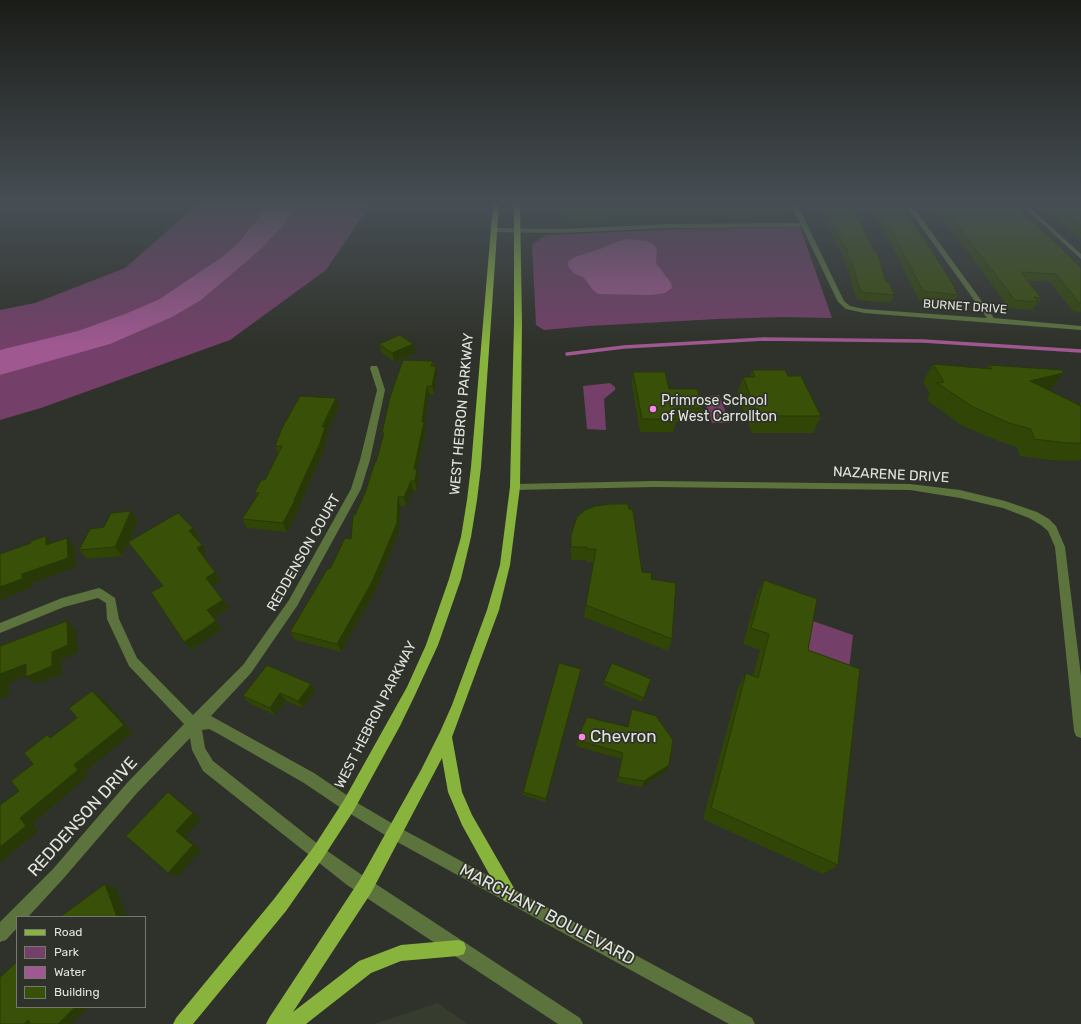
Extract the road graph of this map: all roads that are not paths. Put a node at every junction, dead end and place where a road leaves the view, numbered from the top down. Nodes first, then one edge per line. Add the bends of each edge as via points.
1 (492, 252) edge
2 (518, 252) edge
3 (817, 252) edge
4 (943, 252) edge
5 (992, 320) junction
6 (1081, 328) edge
7 (374, 368) dead end
8 (515, 487) junction
9 (0, 628) edge
10 (194, 725) junction
11 (1081, 731) edge
12 (445, 737) junction
13 (349, 805) junction
14 (395, 833) junction
15 (318, 853) junction
16 (365, 887) junction
17 (510, 895) junction
18 (17, 916) edge
19 (16, 917) edge
20 (0, 934) edge
21 (458, 948) junction
22 (182, 1024) edge
23 (275, 1024) edge
24 (292, 1024) edge
25 (574, 1024) edge
26 (746, 1024) edge

1 - 13 main road, WEST HEBRON PARKWAY via 476,467 466,537 455,580 432,645 411,691
2 - 8 main road
3 - 5 street, BURNET DRIVE via 841,302 848,308
4 - 5 street
5 - 6 street, BURNET DRIVE
7 - 10 street, REDDENSON COURT via 381,390 356,489 294,603 247,669
8 - 11 street, NAZARENE DRIVE via 654,484 890,486 960,494 1021,510 1045,522 1057,537 1060,547
8 - 12 main road via 506,559 494,604
9 - 10 street via 62,603 99,593 111,601 113,619 133,662
10 - 13 street, MARCHANT BOULEVARD via 210,722 222,728 309,778
10 - 15 street via 199,750 208,766
10 - 18 street, REDDENSON DRIVE via 132,788 58,874
12 - 14 main road
12 - 17 main road via 455,792 467,820
13 - 14 street, MARCHANT BOULEVARD
13 - 15 main road, WEST HEBRON PARKWAY
14 - 16 main road
14 - 17 street, MARCHANT BOULEVARD
15 - 16 street
15 - 22 main road, WEST HEBRON PARKWAY via 280,905
16 - 21 street
16 - 23 main road
17 - 26 street, MARCHANT BOULEVARD
19 - 20 street, REDDENSON DRIVE
21 - 24 main road via 401,953 365,967
21 - 25 street

